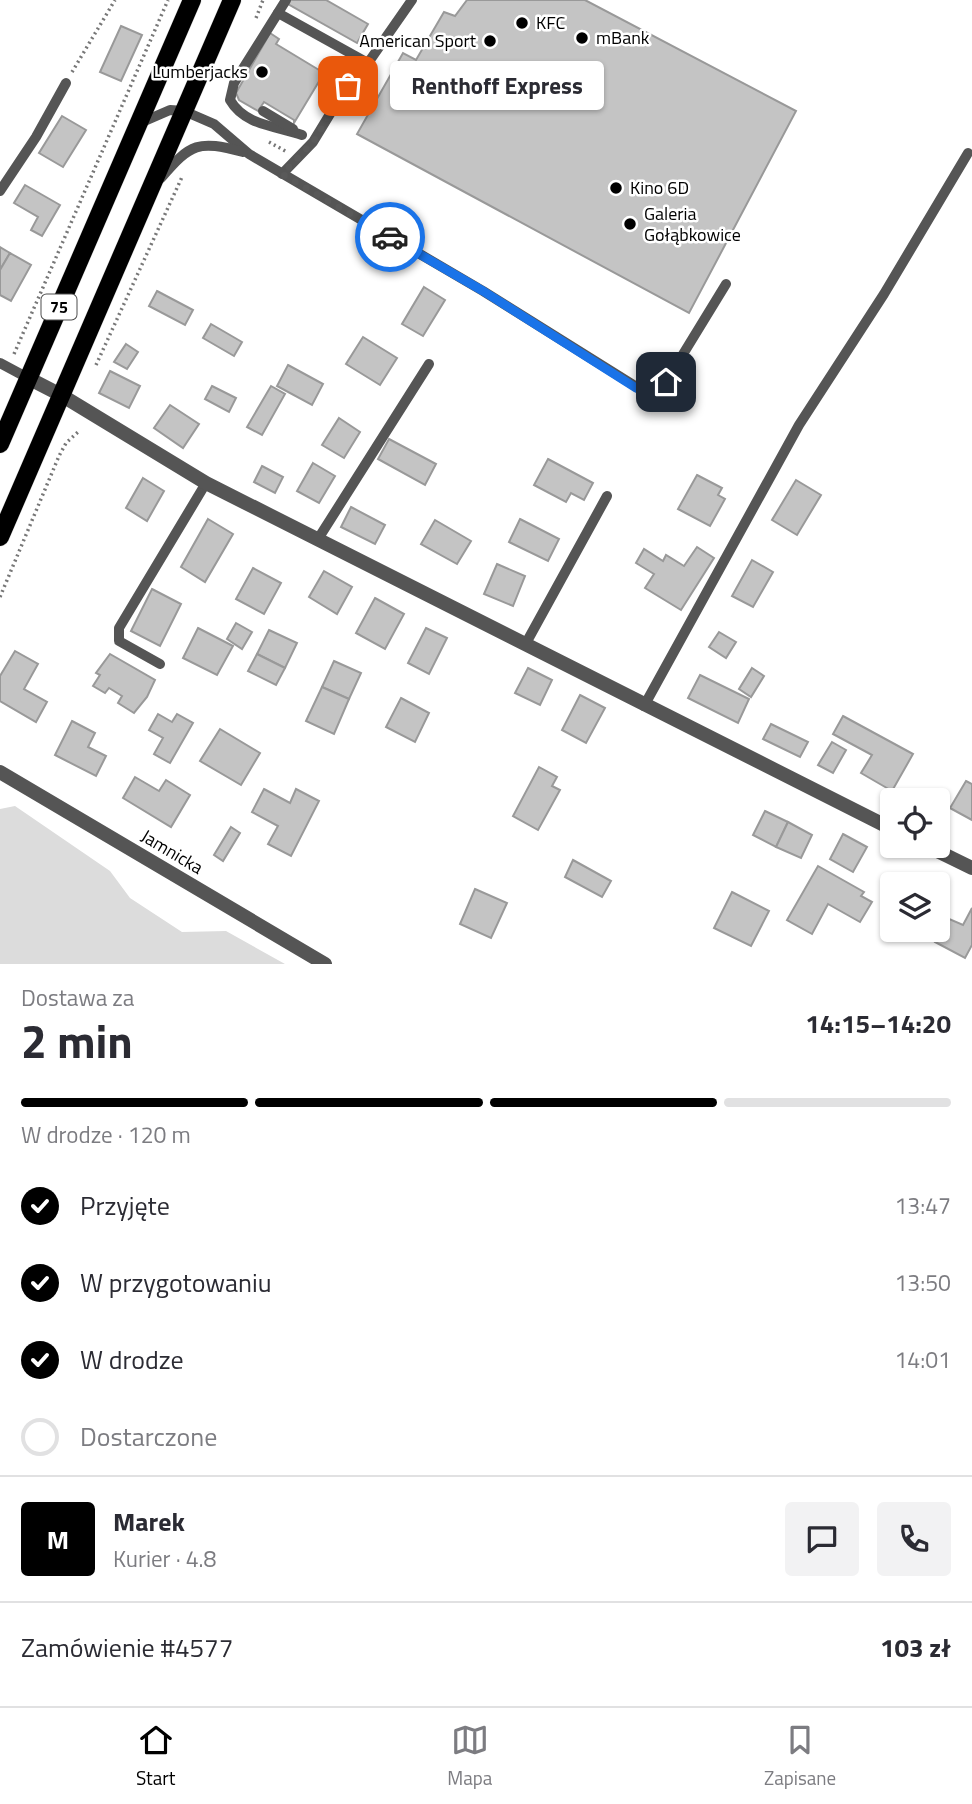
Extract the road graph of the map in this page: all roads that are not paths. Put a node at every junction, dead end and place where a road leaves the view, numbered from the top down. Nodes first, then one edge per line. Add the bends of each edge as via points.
1 (192, 0) edge
2 (232, 0) edge
3 (286, 0) edge
4 (407, 1) edge
5 (278, 13) junction
6 (368, 63) junction
7 (66, 83) road end
8 (184, 111) junction
9 (263, 111) dead end
10 (138, 124) junction
11 (302, 135) junction
12 (313, 142) junction
13 (968, 153) dead end
14 (249, 154) junction
15 (282, 174) junction
16 (0, 191) edge
17 (148, 192) junction
18 (726, 284) dead end
19 (0, 363) edge
20 (429, 364) dead end
21 (28, 378) junction
22 (61, 395) junction
23 (0, 444) edge
24 (206, 483) junction
25 (607, 496) dead end
26 (0, 537) edge
27 (318, 539) junction
28 (525, 645) junction
29 (160, 664) dead end
30 (645, 706) junction
31 (0, 772) edge
32 (880, 823) edge
33 (950, 858) edge
34 (972, 869) edge
35 (325, 964) edge

1 - 10 main road, 75
2 - 8 main road, 75
3 - 5 lane
4 - 6 lane
5 - 6 lane
5 - 11 lane via 234,83 230,100 236,110 260,124
6 - 12 lane
7 - 16 lane
8 - 10 lane via 170,110
8 - 14 lane via 214,124
8 - 17 main road, 75
9 - 11 lane
10 - 21 main road, 75
11 - 12 lane
12 - 15 lane
13 - 30 lane via 799,425
14 - 15 lane
14 - 17 lane via 206,144 192,148 179,156
15 - 18 lane via 643,391 657,390 666,382
17 - 22 main road, 75
19 - 21 lane
20 - 27 lane
21 - 22 street
21 - 23 main road, 75
22 - 24 street
22 - 26 main road, 75
24 - 27 street
24 - 29 lane via 119,628 119,641
25 - 28 lane
27 - 28 street
28 - 30 street
30 - 32 street
31 - 35 street, Jamnicka
33 - 34 street

